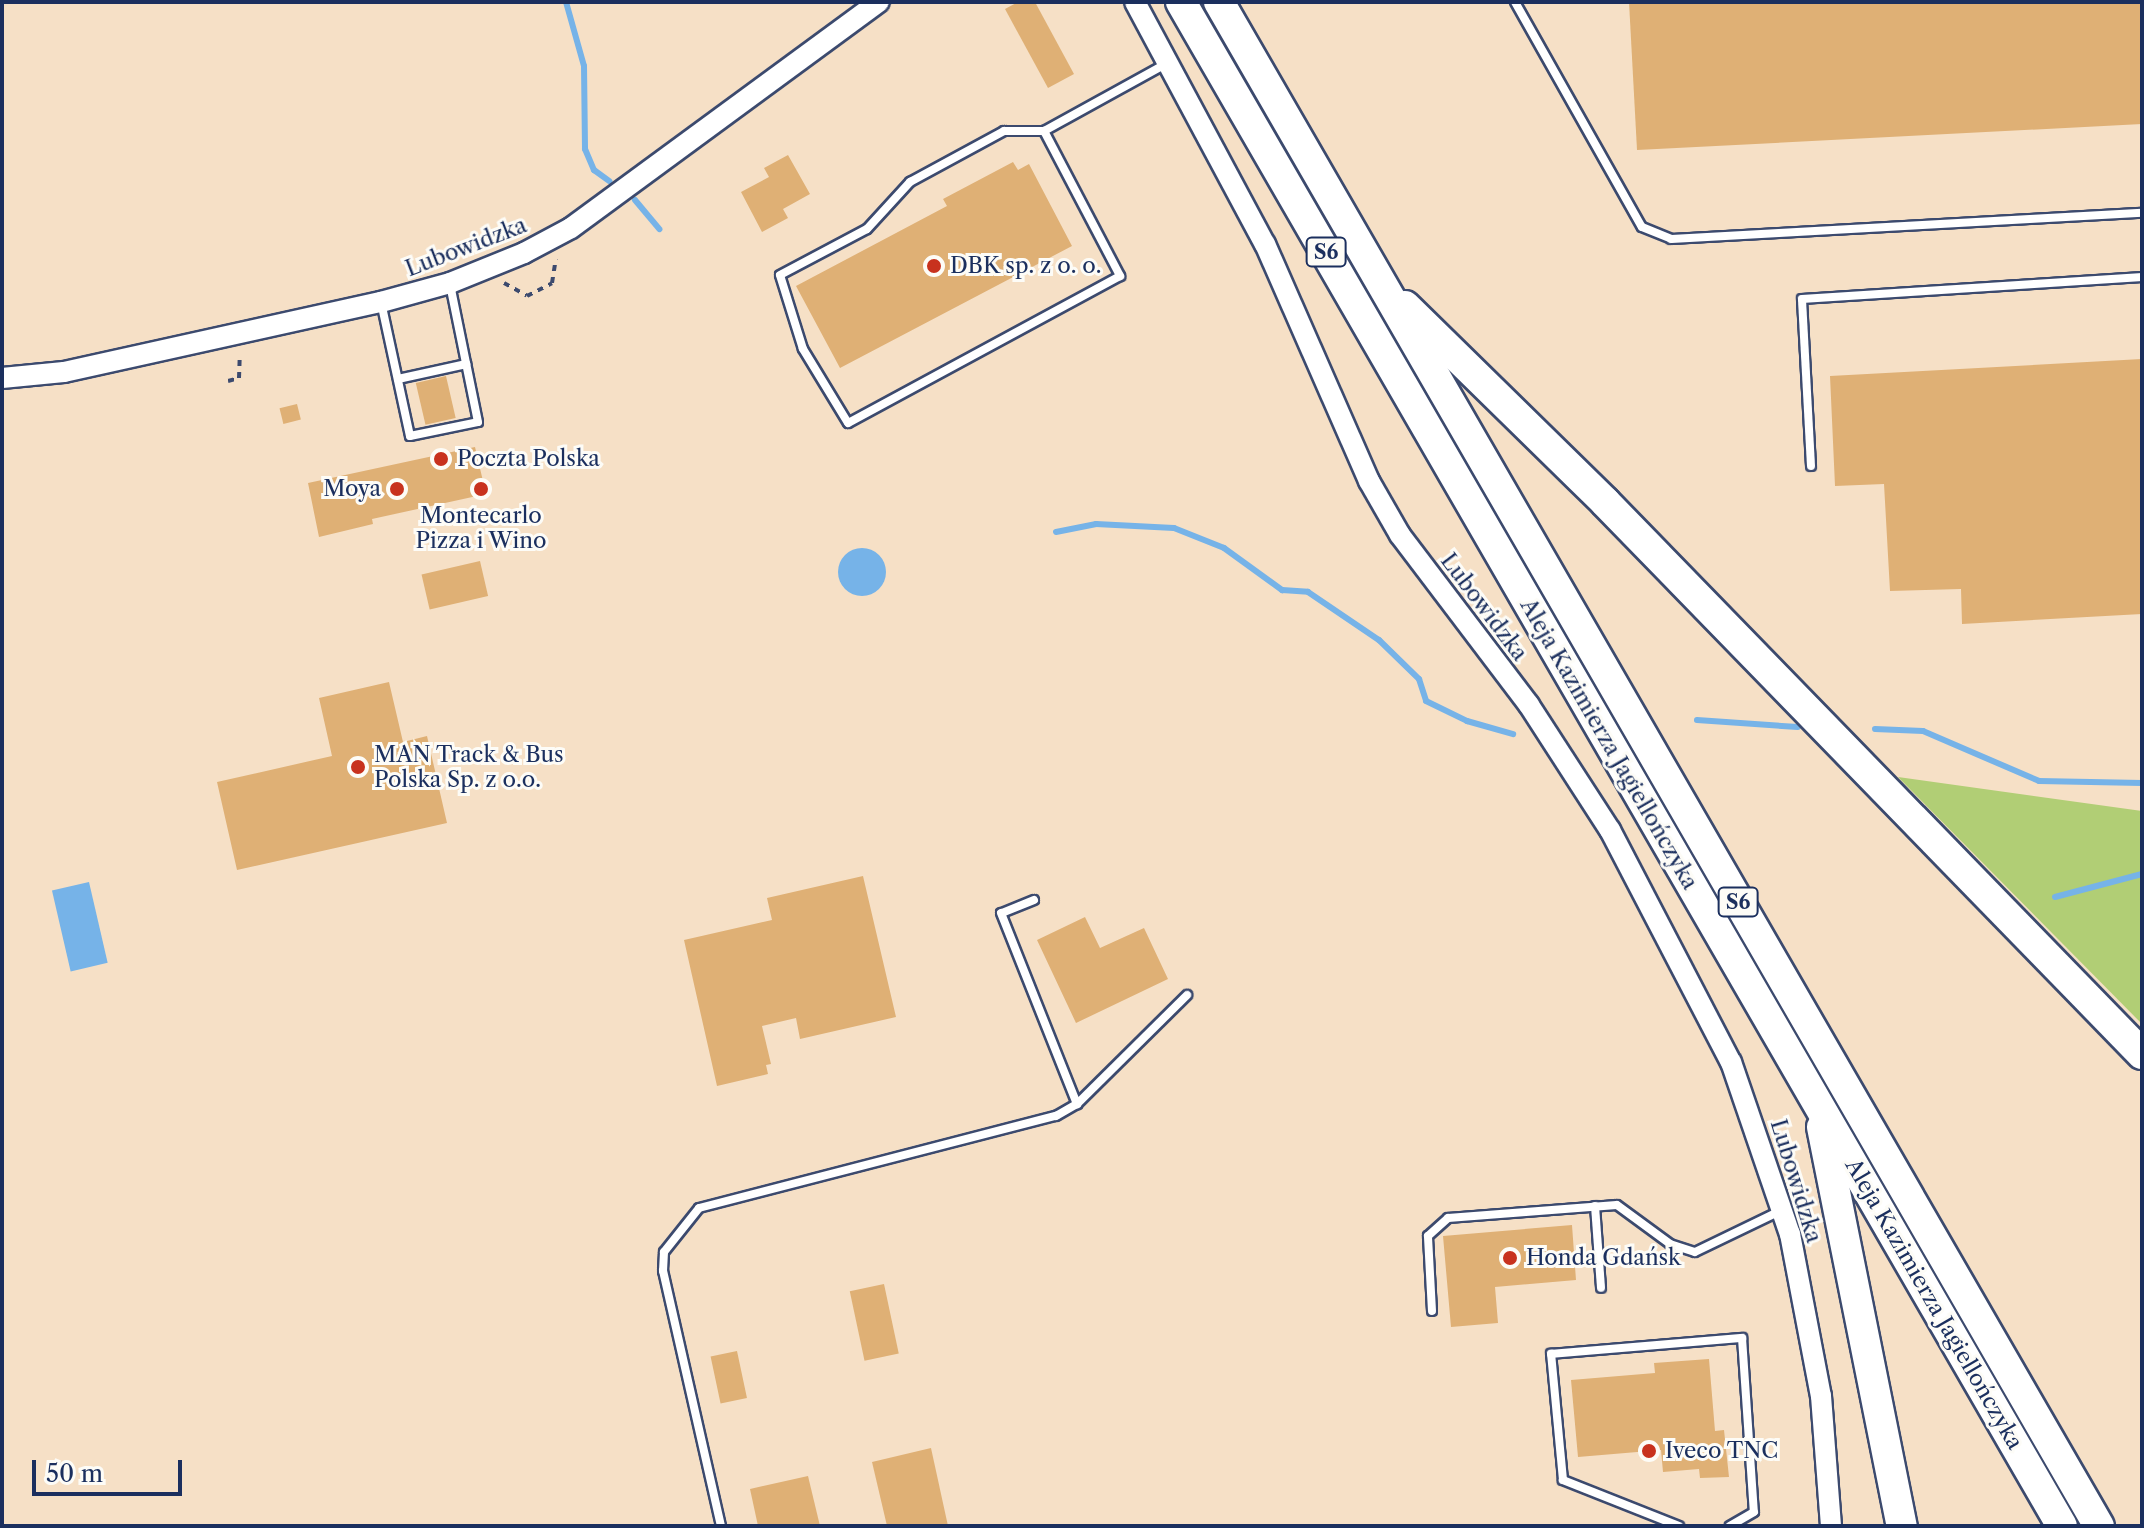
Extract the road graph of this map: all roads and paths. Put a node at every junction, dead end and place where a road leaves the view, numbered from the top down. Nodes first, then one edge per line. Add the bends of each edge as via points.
1 (879, 2) edge
2 (1135, 2) edge
3 (1181, 2) edge
4 (1219, 2) edge
5 (1515, 2) edge
6 (1171, 62) junction
7 (1044, 131) junction
8 (2142, 213) edge
9 (2142, 277) edge
10 (1377, 279) junction
11 (450, 283) junction
12 (552, 283) dead end
13 (527, 296) dead end
14 (381, 302) junction
15 (466, 364) junction
16 (2, 378) edge
17 (398, 379) junction
18 (1811, 466) dead end
19 (1034, 900) dead end
20 (1187, 995) dead end
21 (2142, 1054) edge
22 (1077, 1104) junction
23 (1819, 1109) junction
24 (1873, 1135) junction
25 (1844, 1151) junction
26 (1595, 1206) junction
27 (1783, 1210) junction
28 (1929, 1230) junction
29 (1900, 1247) junction
30 (1601, 1288) dead end
31 (1432, 1311) dead end
32 (721, 1526) edge
33 (1679, 1526) edge
34 (1730, 1526) edge
35 (1831, 1526) edge
36 (1902, 1526) edge
37 (2062, 1526) edge
38 (2099, 1526) edge

1 - 11 street, Lubowidzka via 571,228
2 - 6 street, Lubowidzka
3 - 23 highway, Aleja Kazimierza Jagiellończyka / S6
4 - 10 highway, Aleja Kazimierza Jagiellończyka / S6
5 - 8 lane via 1642,227 1671,239
6 - 7 lane
6 - 27 street, Lubowidzka via 1265,244 1343,431 1376,494 1452,609 1558,747 1683,963 1731,1062
7 - 7 lane via 1004,131 910,182 867,229 780,275 803,349 848,423 1120,276
9 - 18 lane via 1802,299
10 - 21 highway via 1605,502
10 - 24 highway, Aleja Kazimierza Jagiellończyka / S6
11 - 14 street, Lubowidzka
11 - 15 lane
12 - 13 path
14 - 16 street, Lubowidzka via 64,372
14 - 17 lane
15 - 17 lane
15 - 17 lane via 478,422 410,436
19 - 22 lane via 1001,913
20 - 22 lane
22 - 32 lane via 1056,1116 699,1208 664,1252 663,1271
23 - 25 highway, Aleja Kazimierza Jagiellończyka / S6
23 - 36 highway
24 - 25 lane via 1880,1179
24 - 28 highway, Aleja Kazimierza Jagiellończyka / S6
25 - 29 highway, Aleja Kazimierza Jagiellończyka / S6
26 - 27 lane via 1622,1206 1670,1244 1695,1252
26 - 30 lane
26 - 31 lane via 1448,1218 1432,1228
27 - 35 street, Lubowidzka via 1821,1396
28 - 29 lane via 1893,1203
28 - 38 highway, Aleja Kazimierza Jagiellończyka / S6
29 - 37 highway, Aleja Kazimierza Jagiellończyka / S6
33 - 34 lane via 1563,1480 1551,1354 1742,1338 1754,1512

